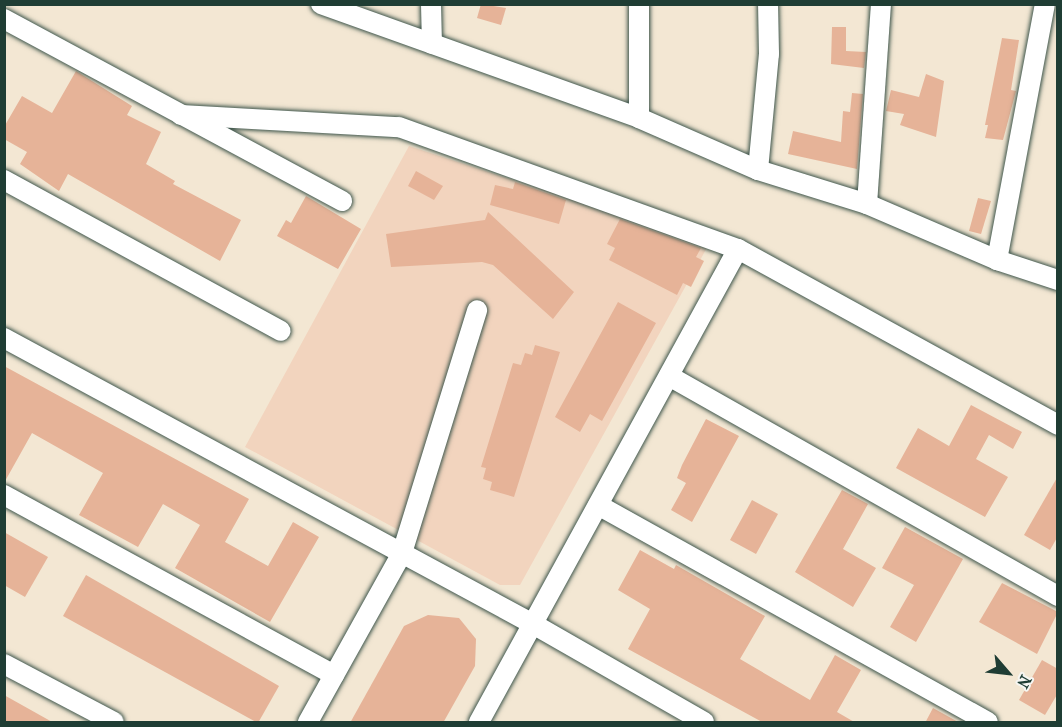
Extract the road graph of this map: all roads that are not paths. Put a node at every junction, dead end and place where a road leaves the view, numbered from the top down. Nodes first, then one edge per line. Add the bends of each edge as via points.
1 (321, 4) edge
2 (430, 4) edge
3 (639, 4) edge
4 (768, 4) edge
5 (881, 4) edge
6 (1045, 4) edge
7 (4, 19) edge
8 (432, 44) junction
9 (181, 115) junction
10 (639, 118) junction
11 (758, 170) junction
12 (4, 180) edge
13 (342, 201) dead end
14 (867, 204) junction
15 (738, 249) junction
16 (997, 260) junction
17 (1058, 280) edge
18 (477, 310) dead end
19 (281, 331) dead end
20 (4, 339) edge
21 (669, 376) junction
22 (1058, 425) edge
23 (4, 495) edge
24 (598, 505) junction
25 (402, 553) junction
26 (1058, 596) edge
27 (533, 624) junction
28 (4, 664) edge
29 (334, 675) junction
30 (114, 723) edge
31 (308, 723) edge
32 (479, 723) edge
33 (704, 723) edge
34 (987, 723) edge

1 - 8 street
2 - 8 street
3 - 10 street
4 - 11 street via 769,54
5 - 14 street
6 - 16 street
7 - 9 street
8 - 10 street
9 - 13 street
9 - 15 street via 399,127
10 - 11 street
11 - 14 street
12 - 19 street
14 - 16 street
15 - 21 street
15 - 22 street
16 - 17 street
18 - 25 street
20 - 25 street
21 - 24 street
21 - 26 street
23 - 29 street
24 - 27 street
24 - 34 street
25 - 27 street
25 - 29 street
27 - 32 street
27 - 33 street
28 - 30 street
29 - 31 street

